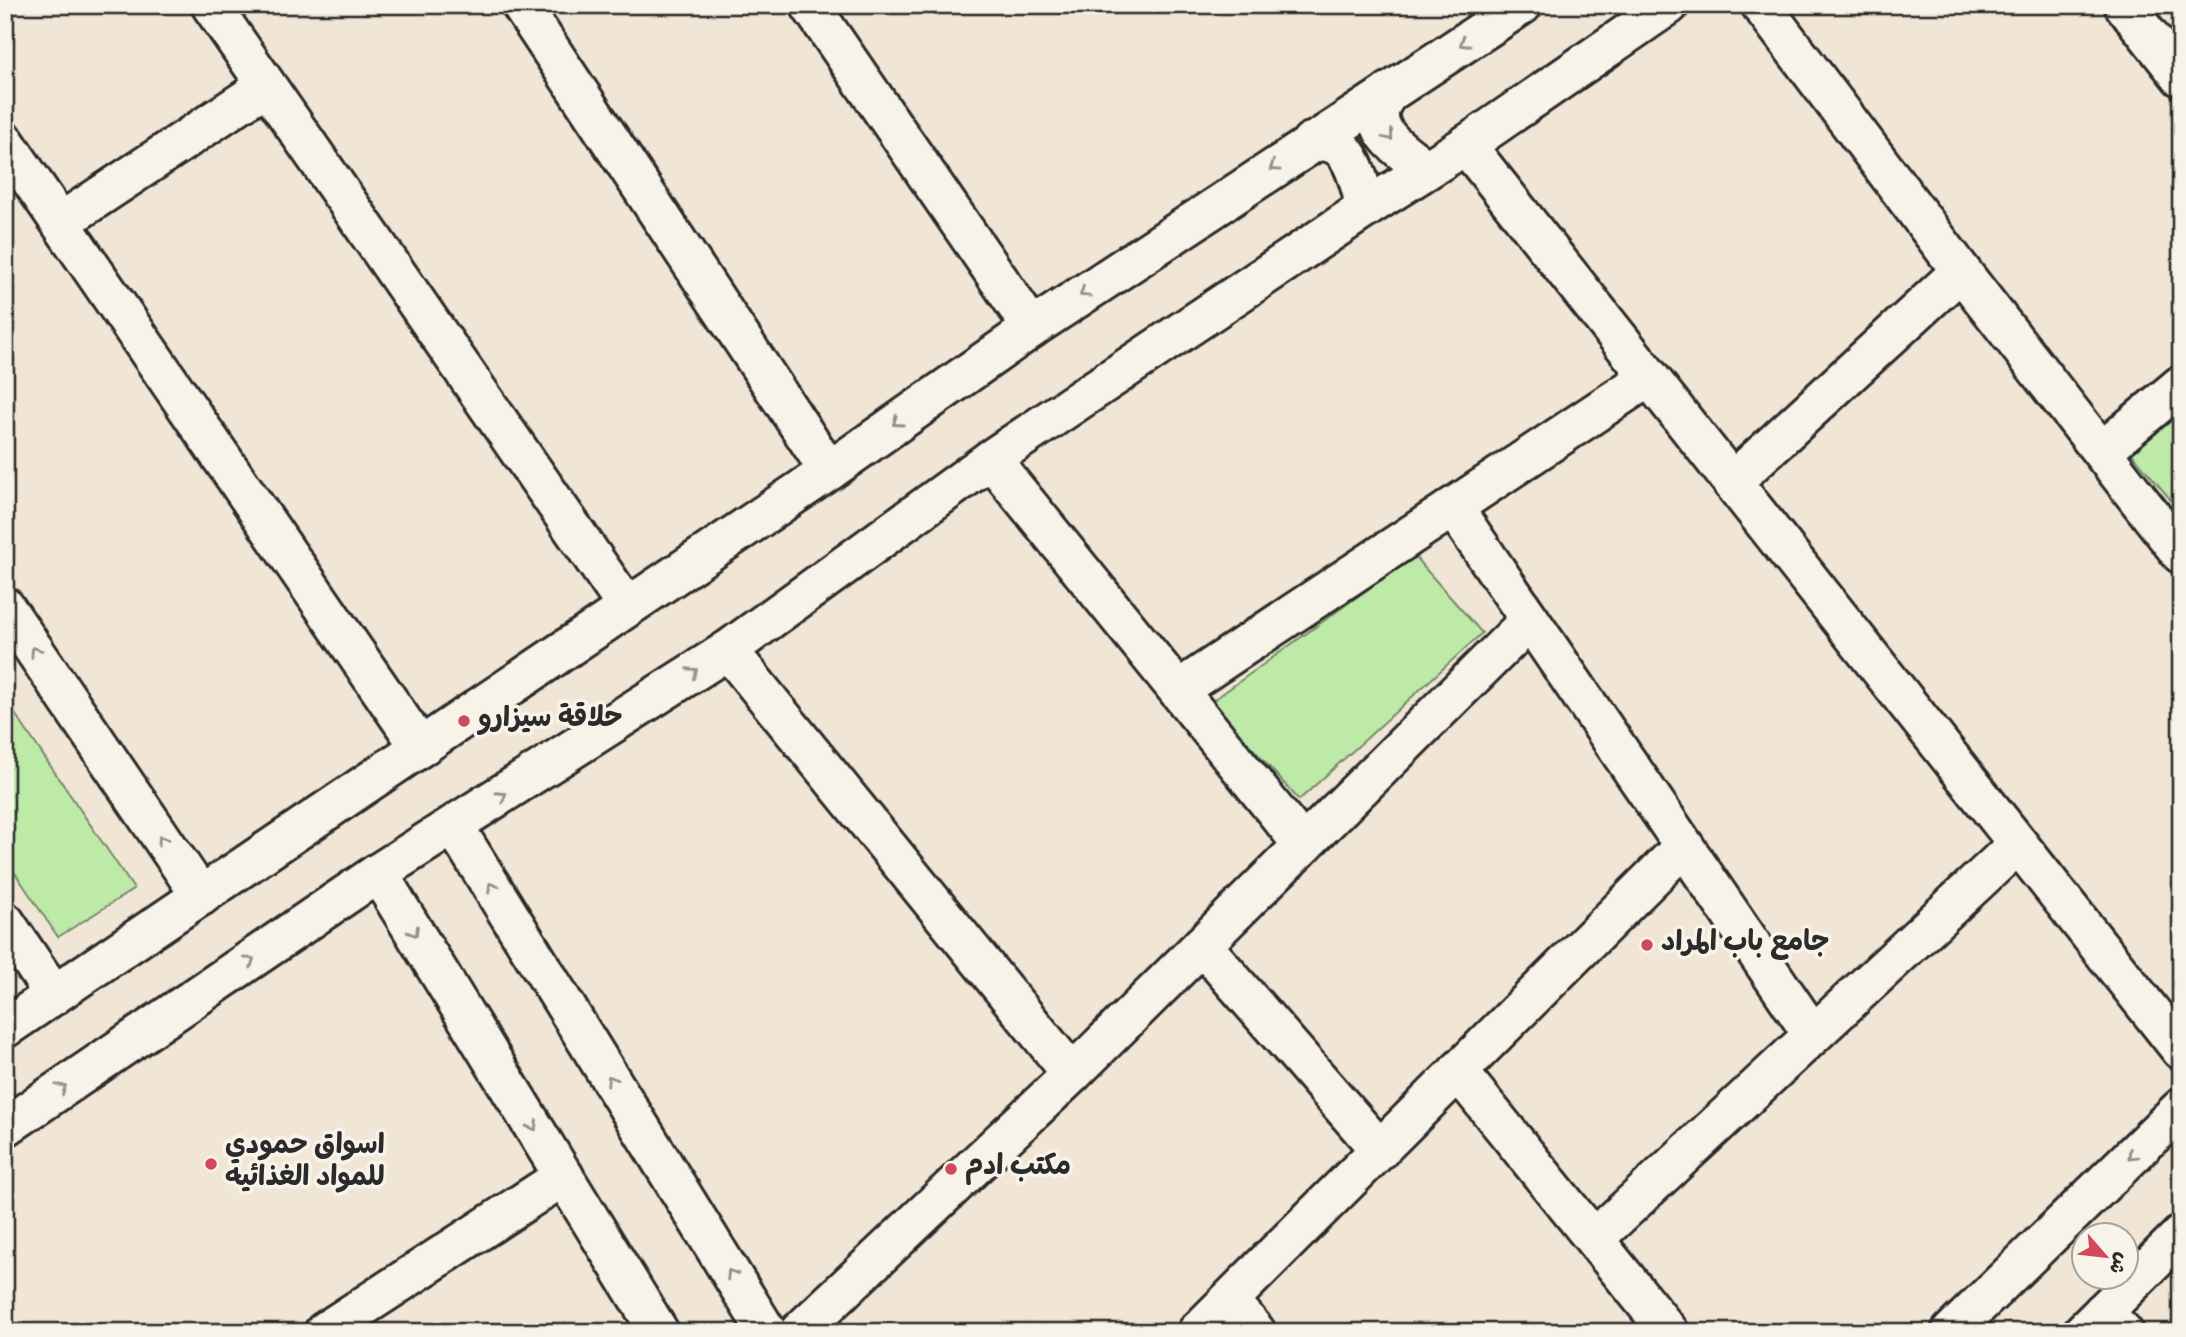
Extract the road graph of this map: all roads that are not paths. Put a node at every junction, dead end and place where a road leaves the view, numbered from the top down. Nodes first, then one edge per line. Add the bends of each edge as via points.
1 (211, 5) edge
2 (521, 5) edge
3 (810, 5) edge
4 (1521, 5) edge
5 (1669, 5) edge
6 (1761, 5) edge
7 (2124, 5) edge
8 (2181, 77) edge
9 (266, 86) junction
10 (1388, 92) junction
11 (5, 142) edge
12 (1311, 142) junction
13 (1466, 145) junction
14 (1425, 169) junction
15 (1366, 208) junction
16 (61, 222) junction
17 (1961, 271) junction
18 (1032, 328) junction
19 (1649, 377) junction
20 (2181, 385) edge
21 (2102, 451) junction
22 (991, 459) junction
23 (829, 471) junction
24 (1731, 482) junction
25 (1453, 507) junction
26 (2181, 554) edge
27 (5, 607) edge
28 (627, 607) junction
29 (1530, 620) junction
30 (728, 650) junction
31 (1178, 690) junction
32 (420, 747) junction
33 (454, 826) junction
34 (2018, 844) junction
35 (1303, 845) junction
36 (1684, 846) junction
37 (378, 873) junction
38 (201, 896) junction
39 (5, 922) edge
40 (1202, 945) junction
41 (54, 995) junction
42 (5, 1028) edge
43 (1814, 1035) junction
44 (2181, 1050) edge
45 (1458, 1072) junction
46 (1072, 1074) junction
47 (2181, 1108) edge
48 (5, 1127) edge
49 (1380, 1150) junction
50 (564, 1176) junction
51 (2181, 1235) edge
52 (1595, 1238) junction
53 (1230, 1300) junction
54 (2103, 1325) edge
55 (324, 1332) edge
56 (659, 1332) edge
57 (767, 1332) edge
58 (799, 1332) edge
59 (1197, 1332) edge
60 (1256, 1332) edge
61 (1669, 1332) edge
62 (1951, 1332) edge

1 - 9 street
2 - 23 street
3 - 18 street
4 -> 10 street
5 - 13 street
6 - 17 street
7 - 8 street
9 - 16 street
9 - 28 street
10 - 12 street
10 -> 14 street via 1378,111 1380,125 1385,135
11 - 16 street
12 - 15 street via 1329,142 1347,156
12 -> 18 street
13 - 14 street
13 - 19 street
14 - 15 street
15 - 22 street
16 - 32 street
17 - 21 street
17 - 24 street
18 -> 23 street
19 - 24 street
19 - 25 street
20 - 21 street
21 - 26 street
22 - 30 street
22 - 31 street
23 - 28 street
24 - 34 street
25 - 29 street
25 - 31 street
38 -> 27 street
28 - 32 street
29 - 35 street
29 - 36 street
33 -> 30 street
30 - 46 street
31 - 35 street
32 - 38 street
33 - 37 street
57 -> 33 street
34 - 43 street
34 - 44 street
35 - 40 street
36 - 43 street
36 - 45 street
48 -> 37 street
37 -> 50 street
38 - 41 street
39 - 41 street
40 - 46 street
40 - 49 street
41 - 42 street
43 - 52 street
45 - 49 street
45 - 52 street
46 - 58 street
47 -> 62 street
49 - 53 street
50 - 55 street
50 - 56 street
51 - 54 street
52 - 61 street
53 - 59 street
53 - 60 street

